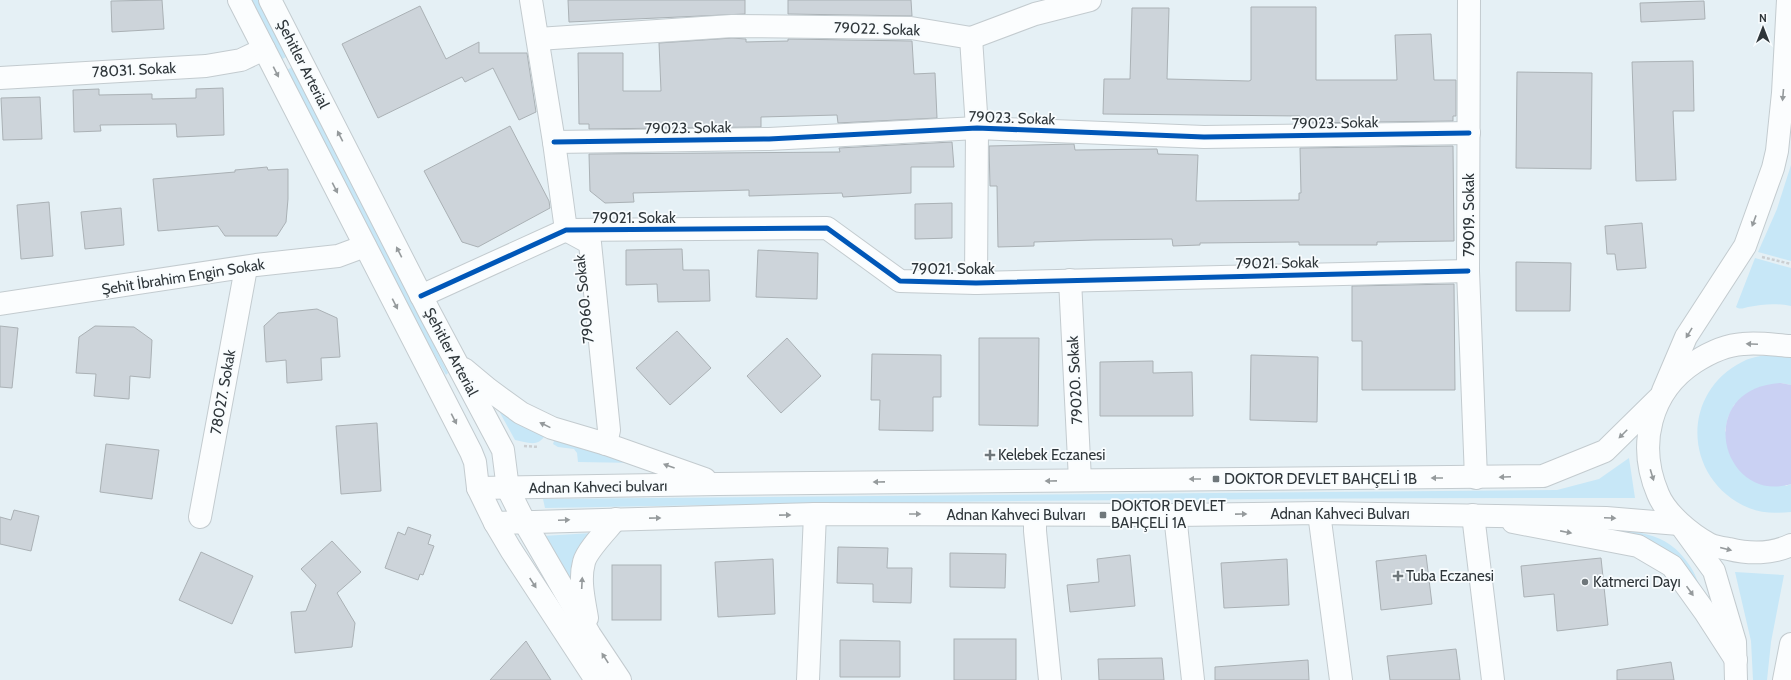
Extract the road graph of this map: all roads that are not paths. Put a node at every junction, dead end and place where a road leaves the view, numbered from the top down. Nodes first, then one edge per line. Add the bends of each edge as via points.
1 (239, 0) edge
2 (270, 0) edge
3 (531, 0) edge
4 (1090, 0) edge
5 (1469, 0) edge
6 (1788, 0) edge
7 (1034, 7) edge
8 (971, 38) junction
9 (538, 39) junction
10 (264, 49) junction
11 (0, 78) edge
12 (977, 128) junction
13 (1469, 133) junction
14 (554, 142) junction
15 (566, 230) junction
16 (365, 246) junction
17 (246, 268) junction
18 (1468, 271) junction
19 (1070, 280) junction
20 (976, 282) junction
21 (421, 296) junction
22 (0, 304) edge
23 (1791, 346) edge
24 (455, 362) junction
25 (1661, 396) junction
26 (606, 444) junction
27 (1476, 478) junction
28 (1080, 480) junction
29 (718, 484) junction
30 (478, 488) junction
31 (508, 489) junction
32 (1320, 513) junction
33 (815, 514) junction
34 (1035, 515) junction
35 (1175, 515) junction
36 (1472, 515) junction
37 (200, 517) dead end
38 (616, 519) junction
39 (495, 523) junction
40 (525, 523) junction
41 (1679, 524) junction
42 (1791, 545) edge
43 (590, 635) junction
44 (1791, 644) edge
45 (1736, 670) edge
46 (596, 680) edge
47 (620, 680) edge
48 (808, 680) edge
49 (1050, 680) edge
50 (1193, 680) edge
51 (1341, 680) edge
52 (1493, 680) edge
53 (1784, 680) edge

1 - 10 main road, Şehitler Arterial
21 -> 2 main road, Şehitler Arterial
3 - 9 main road
4 - 7 main road
5 - 13 main road, 79019. Sokak
6 -> 25 main road via 1783,93 1773,168 1745,246 1686,337
7 - 8 main road
8 - 9 main road, 79022. Sokak via 911,28 732,26
8 - 12 main road
9 - 14 main road
10 - 11 main road, 78031. Sokak via 241,60 206,66
10 -> 16 main road, Şehitler Arterial
12 - 13 main road, 79023. Sokak via 1204,137
12 - 14 main road, 79023. Sokak via 769,139
12 - 20 main road
13 - 18 main road, 79019. Sokak
14 - 15 main road
15 - 20 main road, 79021. Sokak via 827,228 900,282
15 - 21 main road, 79021. Sokak
15 - 26 main road, 79060. Sokak via 590,243 609,430
16 - 17 main road, Şehit İbrahim Engin Sokak via 338,256
16 -> 30 main road, Şehitler Arterial via 471,452 475,462
17 - 22 main road, Şehit İbrahim Engin Sokak
17 - 37 main road, 78027. Sokak
18 - 19 main road, 79021. Sokak
18 - 27 main road, 79019. Sokak
19 - 20 main road, 79021. Sokak
19 - 28 main road, 79020. Sokak
21 - 24 main road, Şehitler Arterial
23 -> 25 main road via 1742,344 1710,352 1682,370
26 -> 24 main road via 552,428 521,413
24 - 31 main road, Şehitler Arterial via 503,450
25 -> 27 main road via 1605,452 1543,476
25 -> 41 main road via 1649,428 1648,461 1658,496
29 -> 26 main road
27 -> 28 main road
28 -> 29 main road
29 - 31 main road, Adnan Kahveci bulvarı
30 - 31 main road, Adnan Kahveci bulvarı
30 - 39 main road, Şehitler Arterial
31 - 40 main road, Şehitler Arterial
35 -> 32 main road, Adnan Kahveci Bulvarı
32 - 36 main road, Adnan Kahveci Bulvarı
32 - 51 main road
33 -> 34 main road, Adnan Kahveci Bulvarı
38 -> 33 main road, Adnan Kahveci Bulvarı
33 - 48 main road
34 - 35 main road, Adnan Kahveci Bulvarı
34 - 49 main road
35 - 50 main road
36 -> 41 main road, Adnan Kahveci Bulvarı via 1616,518
36 -> 45 main road via 1638,546 1672,566 1705,612
36 - 52 main road
40 -> 38 main road
43 -> 38 main road via 581,588 584,561
39 - 40 main road
39 -> 46 main road
40 - 43 main road, Şehitler Arterial
41 -> 42 main road via 1710,545 1745,553 1781,550
41 - 45 main road via 1714,571 1735,642
47 -> 43 main road, Şehitler Arterial
44 - 53 main road

